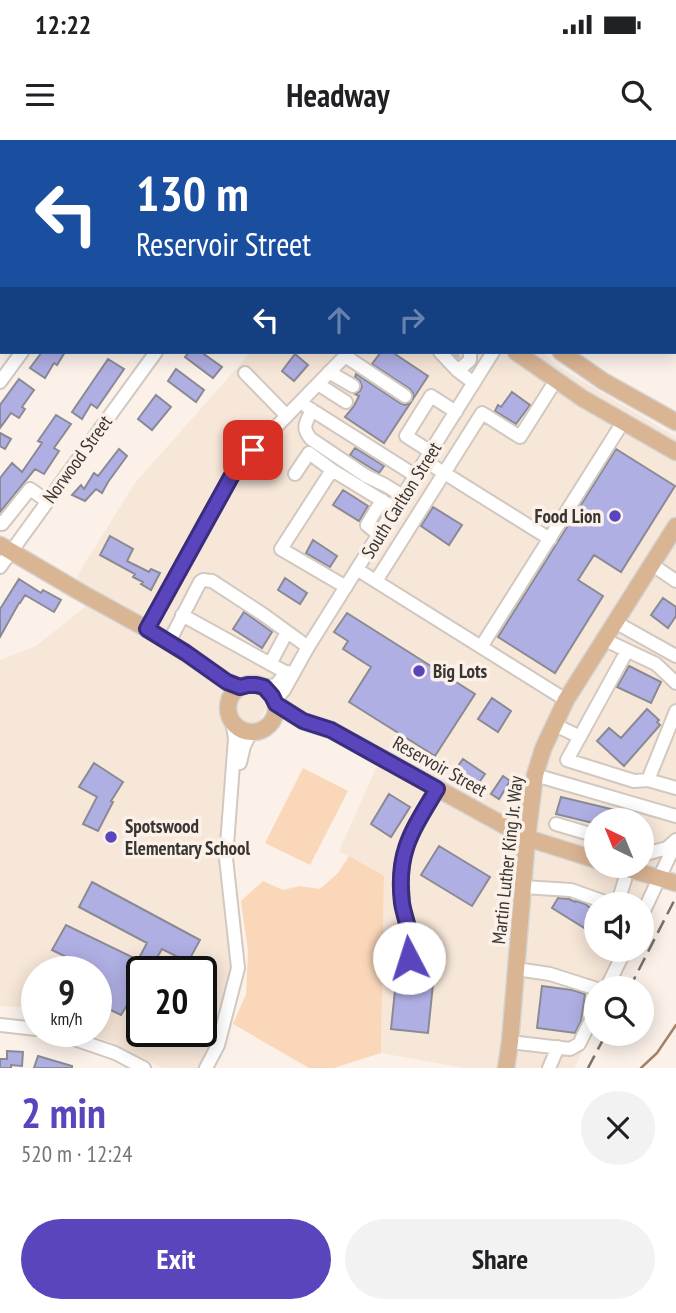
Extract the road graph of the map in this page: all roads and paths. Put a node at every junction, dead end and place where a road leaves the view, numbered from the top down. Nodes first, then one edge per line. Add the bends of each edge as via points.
1 (21, 354) edge
2 (155, 354) edge
3 (347, 354) edge
4 (470, 354) tunnel mouth
5 (492, 354) edge
6 (519, 354) edge
7 (564, 354) edge
8 (447, 356) edge
9 (458, 371) junction
10 (329, 372) junction
11 (245, 373) dead end
12 (556, 380) junction
13 (0, 382) edge
14 (474, 383) junction
15 (318, 384) junction
16 (353, 386) dead end
17 (414, 401) junction
18 (300, 402) junction
19 (346, 402) dead end
20 (313, 410) junction
21 (456, 412) junction
22 (286, 416) junction
23 (623, 422) junction
24 (676, 422) edge
25 (676, 452) edge
26 (428, 457) junction
27 (332, 470) junction
28 (444, 472) junction
29 (295, 474) dead end
30 (416, 476) junction
31 (403, 496) junction
32 (382, 500) junction
33 (47, 501) junction
34 (396, 509) junction
35 (0, 522) edge
36 (676, 526) edge
37 (379, 535) junction
38 (550, 539) junction
39 (5, 548) edge
40 (670, 548) edge
41 (651, 564) junction
42 (0, 567) edge
43 (358, 570) junction
44 (674, 574) edge
45 (376, 581) junction
46 (346, 587) junction
47 (182, 615) junction
48 (615, 622) junction
49 (147, 629) junction
50 (287, 632) junction
51 (603, 639) junction
52 (169, 642) junction
53 (308, 647) junction
54 (481, 647) junction
55 (627, 651) junction
56 (186, 653) junction
57 (676, 656) edge
58 (270, 664) junction
59 (287, 673) junction
60 (676, 683) edge
61 (240, 687) junction
62 (264, 687) junction
63 (566, 700) junction
64 (275, 703) junction
65 (676, 711) edge
66 (230, 713) junction
67 (303, 721) junction
68 (271, 722) junction
69 (554, 724) junction
70 (251, 732) junction
71 (580, 737) junction
72 (536, 775) junction
73 (648, 780) junction
74 (674, 783) edge
75 (437, 789) junction
76 (230, 801) junction
77 (676, 817) edge
78 (556, 824) dead end
79 (580, 831) junction
80 (584, 832) edge
81 (527, 838) junction
82 (676, 841) edge
83 (654, 852) edge
84 (573, 853) junction
85 (584, 856) edge
86 (668, 881) edge
87 (523, 887) junction
88 (584, 895) edge
89 (654, 899) edge
90 (516, 969) junction
91 (407, 974) dead end
92 (584, 985) edge
93 (0, 1025) edge
94 (21, 1027) edge
95 (584, 1034) edge
96 (510, 1042) junction
97 (98, 1047) edge
98 (558, 1048) junction
99 (144, 1068) edge
100 (206, 1068) edge
101 (506, 1068) edge
102 (549, 1068) edge

1 - 13 street
2 - 33 street, Norwood Street
3 - 10 street
3 - 17 street
4 - 9 street
5 - 14 street, South Carlton Street
6 - 12 main road
7 - 24 main road
8 - 9 street
9 - 14 street
10 - 15 street
10 - 16 street
11 - 22 street
12 - 23 main road
12 - 28 street via 520,437 482,413
14 - 21 street, South Carlton Street
15 - 18 street
15 - 19 street
17 - 21 street via 431,396
17 - 26 street via 406,436
18 - 20 street
18 - 22 street
20 - 30 street
20 - 31 street via 304,427 311,439
21 - 26 street, South Carlton Street
22 - 49 street via 236,468
23 - 25 main road
23 - 38 street
26 - 28 street
26 - 30 street, South Carlton Street
27 - 29 street via 309,453
27 - 32 street
27 - 46 street via 281,549
28 - 38 street
28 - 45 street
30 - 31 street, South Carlton Street
31 - 34 street, South Carlton Street
32 - 34 street
32 - 37 street via 367,525
33 - 35 street via 30,489
33 - 39 street, Norwood Street
34 - 37 street, South Carlton Street
36 - 40 main road, Martin Luther King Jr. Way
37 - 43 street, South Carlton Street
38 - 54 street
39 - 42 street, Norwood Street
39 - 49 main road
40 - 41 main road, Martin Luther King Jr. Way
41 - 44 street
41 - 48 main road, Martin Luther King Jr. Way
43 - 45 street
43 - 46 street, South Carlton Street
45 - 54 street
46 - 53 street, South Carlton Street
47 - 50 street via 200,582 207,580
47 - 52 street
47 - 58 street
48 - 51 main road, Martin Luther King Jr. Way
48 - 57 street
49 - 52 main road
50 - 53 street
50 - 58 street
51 - 55 street
51 - 63 main road, Martin Luther King Jr. Way
52 - 56 main road
53 - 59 street, South Carlton Street
53 - 64 street, South Carlton Street
54 - 63 street
55 - 60 street via 656,664
55 - 71 street
56 - 61 main road
56 - 66 main road via 209,678
58 - 59 street
59 - 62 street, South Carlton Street via 276,685
61 - 62 main road
61 - 66 main road via 234,692
62 - 64 main road
63 - 69 main road, Martin Luther King Jr. Way
64 - 67 main road, Reservoir Street
64 - 68 main road
65 - 73 street
66 - 70 main road via 237,726
66 - 76 street via 235,738
67 - 68 main road, Reservoir Street
67 - 75 main road, Reservoir Street via 331,730
68 - 70 main road
69 - 71 street
69 - 72 main road, Martin Luther King Jr. Way
70 - 76 street
71 - 73 street via 567,760 634,781
72 - 77 street
72 - 81 main road, Martin Luther King Jr. Way
73 - 74 street
75 - 81 main road, Reservoir Street
75 - 91 street via 403,855 402,904 410,939
76 - 100 street via 226,858 238,968 218,1045
78 - 79 street
79 - 80 street
79 - 84 street
81 - 84 main road, Reservoir Street
81 - 87 main road, Martin Luther King Jr. Way
82 - 83 street
82 - 86 street
84 - 85 main road, Reservoir Street
86 - 89 street
87 - 88 street
87 - 90 main road, Martin Luther King Jr. Way
90 - 92 street
90 - 96 main road, Martin Luther King Jr. Way
93 - 94 street
95 - 98 street via 570,1049
96 - 98 street
96 - 101 main road, Martin Luther King Jr. Way
97 - 99 street
98 - 102 street

